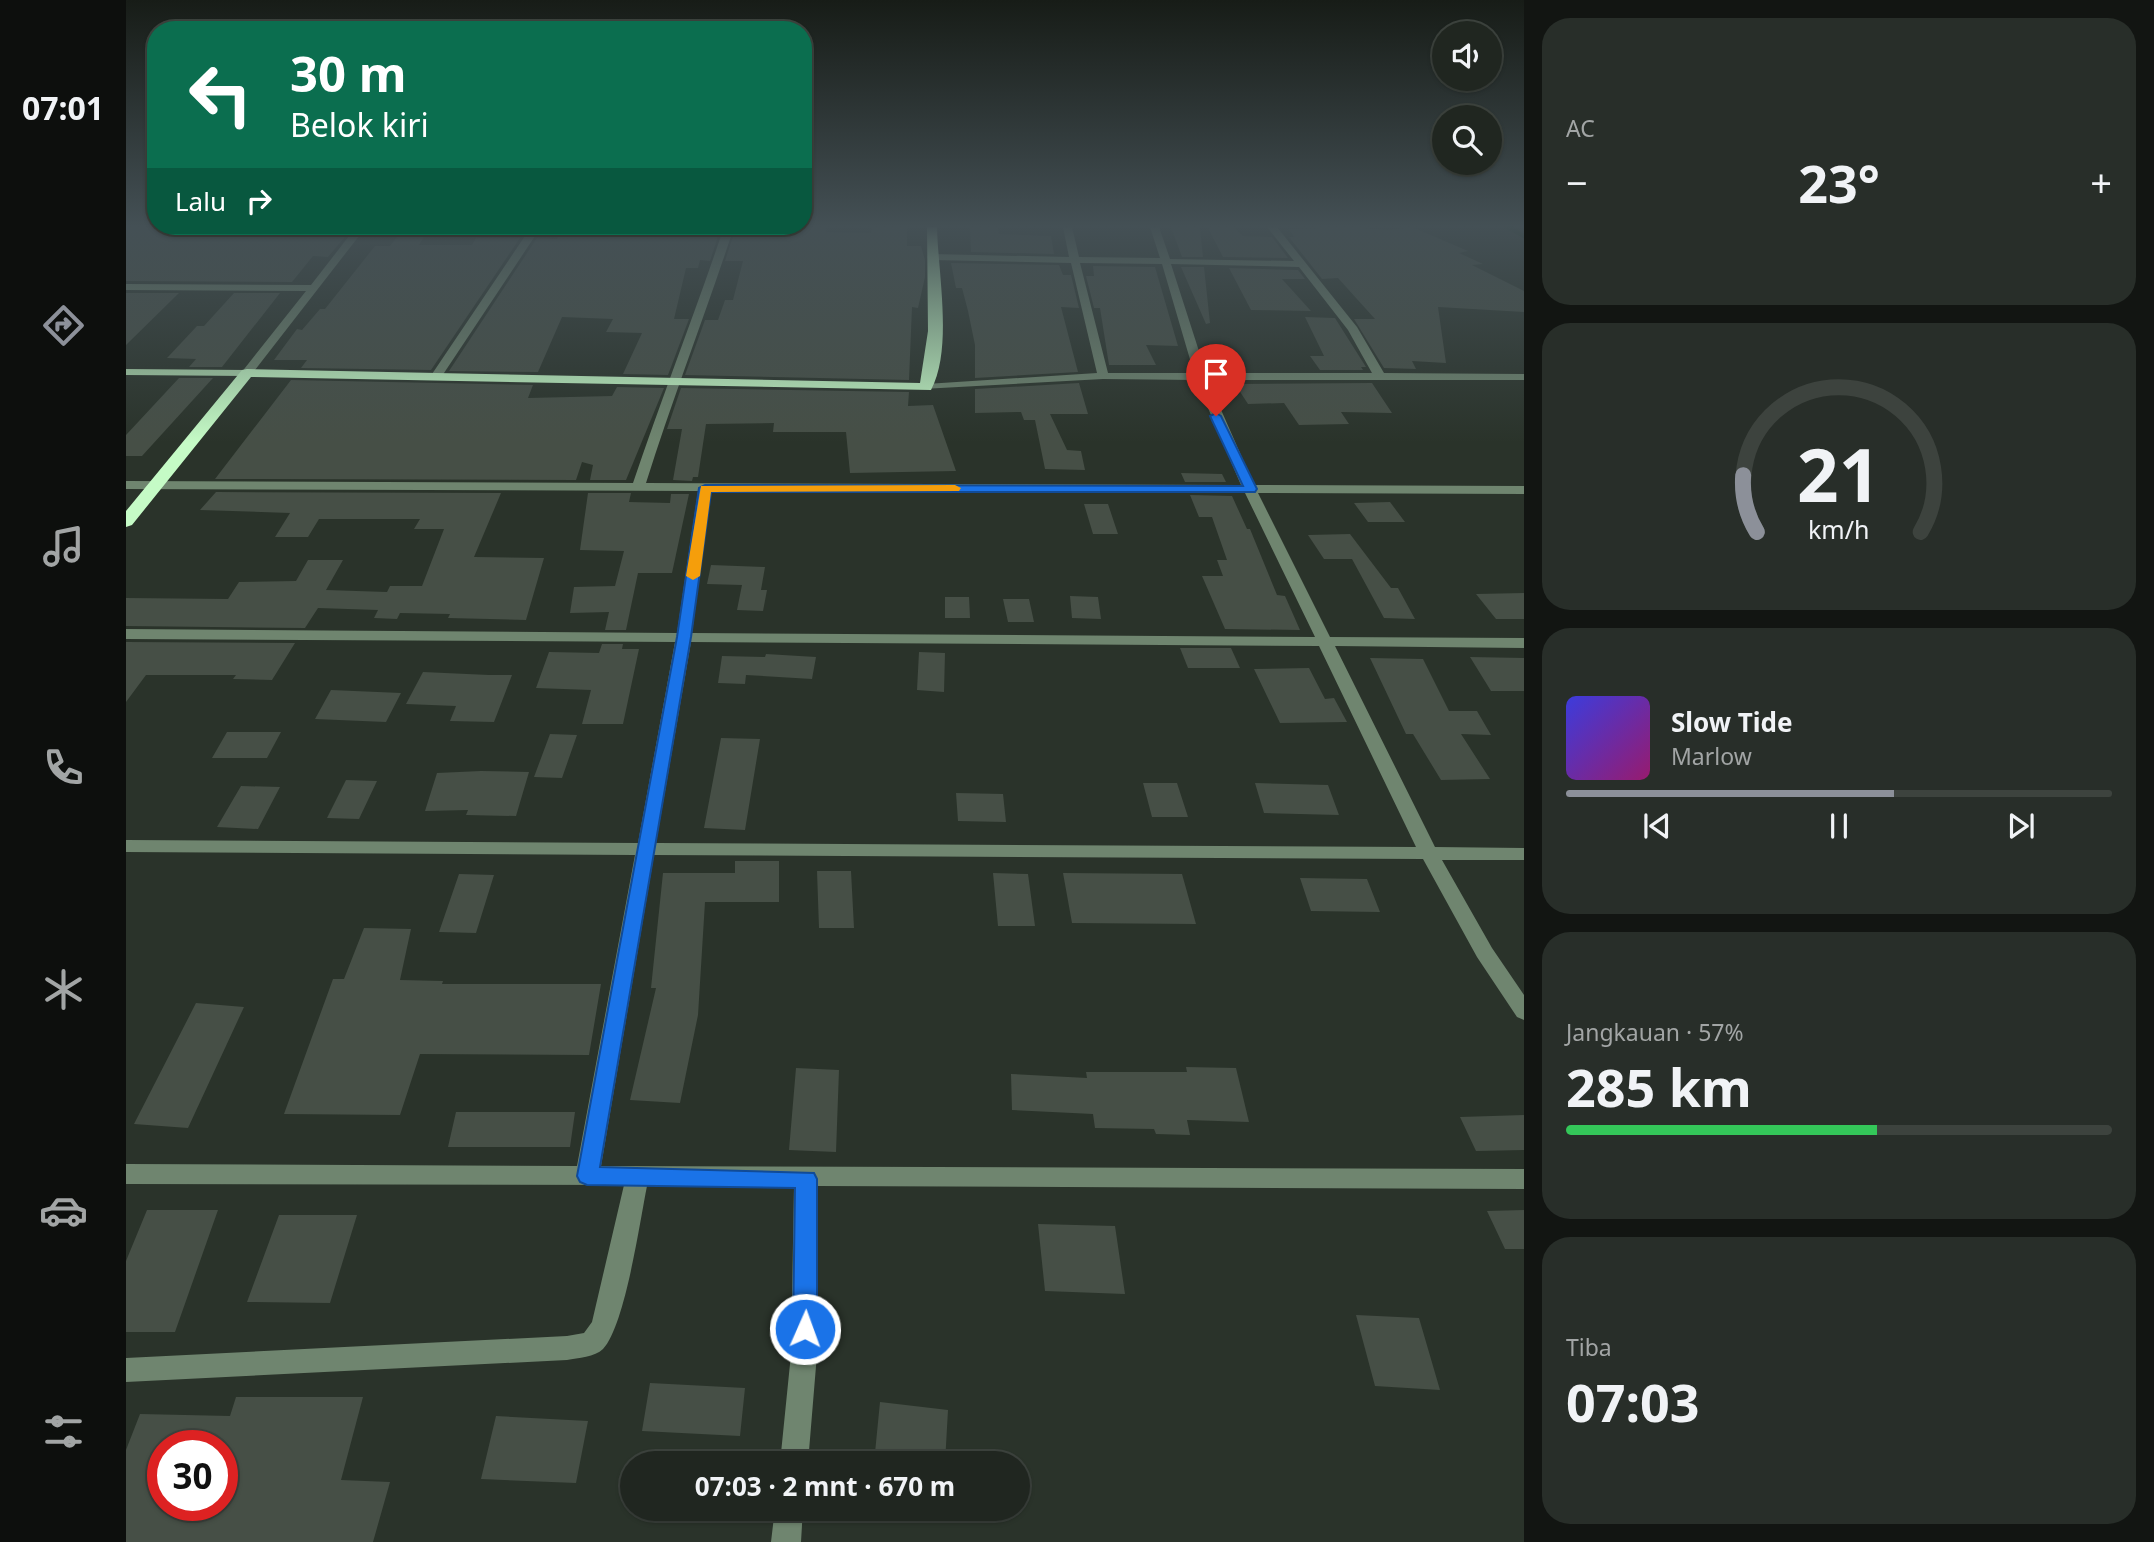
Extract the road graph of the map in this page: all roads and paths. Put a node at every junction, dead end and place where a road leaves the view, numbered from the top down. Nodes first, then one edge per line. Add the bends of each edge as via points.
1 (304, 299) edge
2 (488, 299) edge
3 (705, 299) edge
4 (933, 299) edge
5 (1085, 299) edge
6 (1178, 299) edge
7 (1330, 299) edge
8 (126, 372) edge
9 (247, 373) junction
10 (1379, 375) junction
11 (1103, 376) junction
12 (1201, 376) junction
13 (436, 377) junction
14 (1524, 377) edge
15 (672, 383) junction
16 (926, 387) junction
17 (126, 485) edge
18 (156, 485) junction
19 (638, 488) junction
20 (705, 488) junction
21 (1251, 489) junction
22 (1524, 490) edge
23 (126, 522) edge
24 (126, 634) edge
25 (684, 637) junction
26 (1327, 642) junction
27 (1524, 643) edge
28 (126, 846) edge
29 (645, 847) junction
30 (1429, 854) junction
31 (1524, 854) edge
32 (1524, 1012) edge
33 (126, 1174) edge
34 (638, 1174) junction
35 (587, 1176) junction
36 (806, 1179) junction
37 (1524, 1179) edge
38 (126, 1370) edge
39 (795, 1451) edge
40 (788, 1521) edge
41 (786, 1542) edge

1 - 9 street
2 - 13 street
3 - 15 street
4 - 16 highway
5 - 11 street
6 - 12 street
7 - 10 street
8 - 9 main road
9 - 13 highway
9 - 18 highway
10 - 12 street
10 - 14 street
11 - 12 street
11 - 16 street
12 - 21 street
13 - 15 highway
15 - 16 highway
15 - 19 street
17 - 18 street
18 - 19 street
18 - 23 highway
19 - 20 street
20 - 21 street
20 - 25 street
21 - 22 street
21 - 26 street
24 - 25 street
25 - 26 street
25 - 29 street
26 - 27 street
26 - 30 street
28 - 29 street
29 - 30 street
29 - 35 street
30 - 31 street
30 - 32 street via 1484,953
33 - 35 street
34 - 35 street
34 - 36 street
34 - 38 street via 604,1328 592,1343 567,1348
36 - 37 street
36 - 39 street via 804,1354
40 - 41 street

